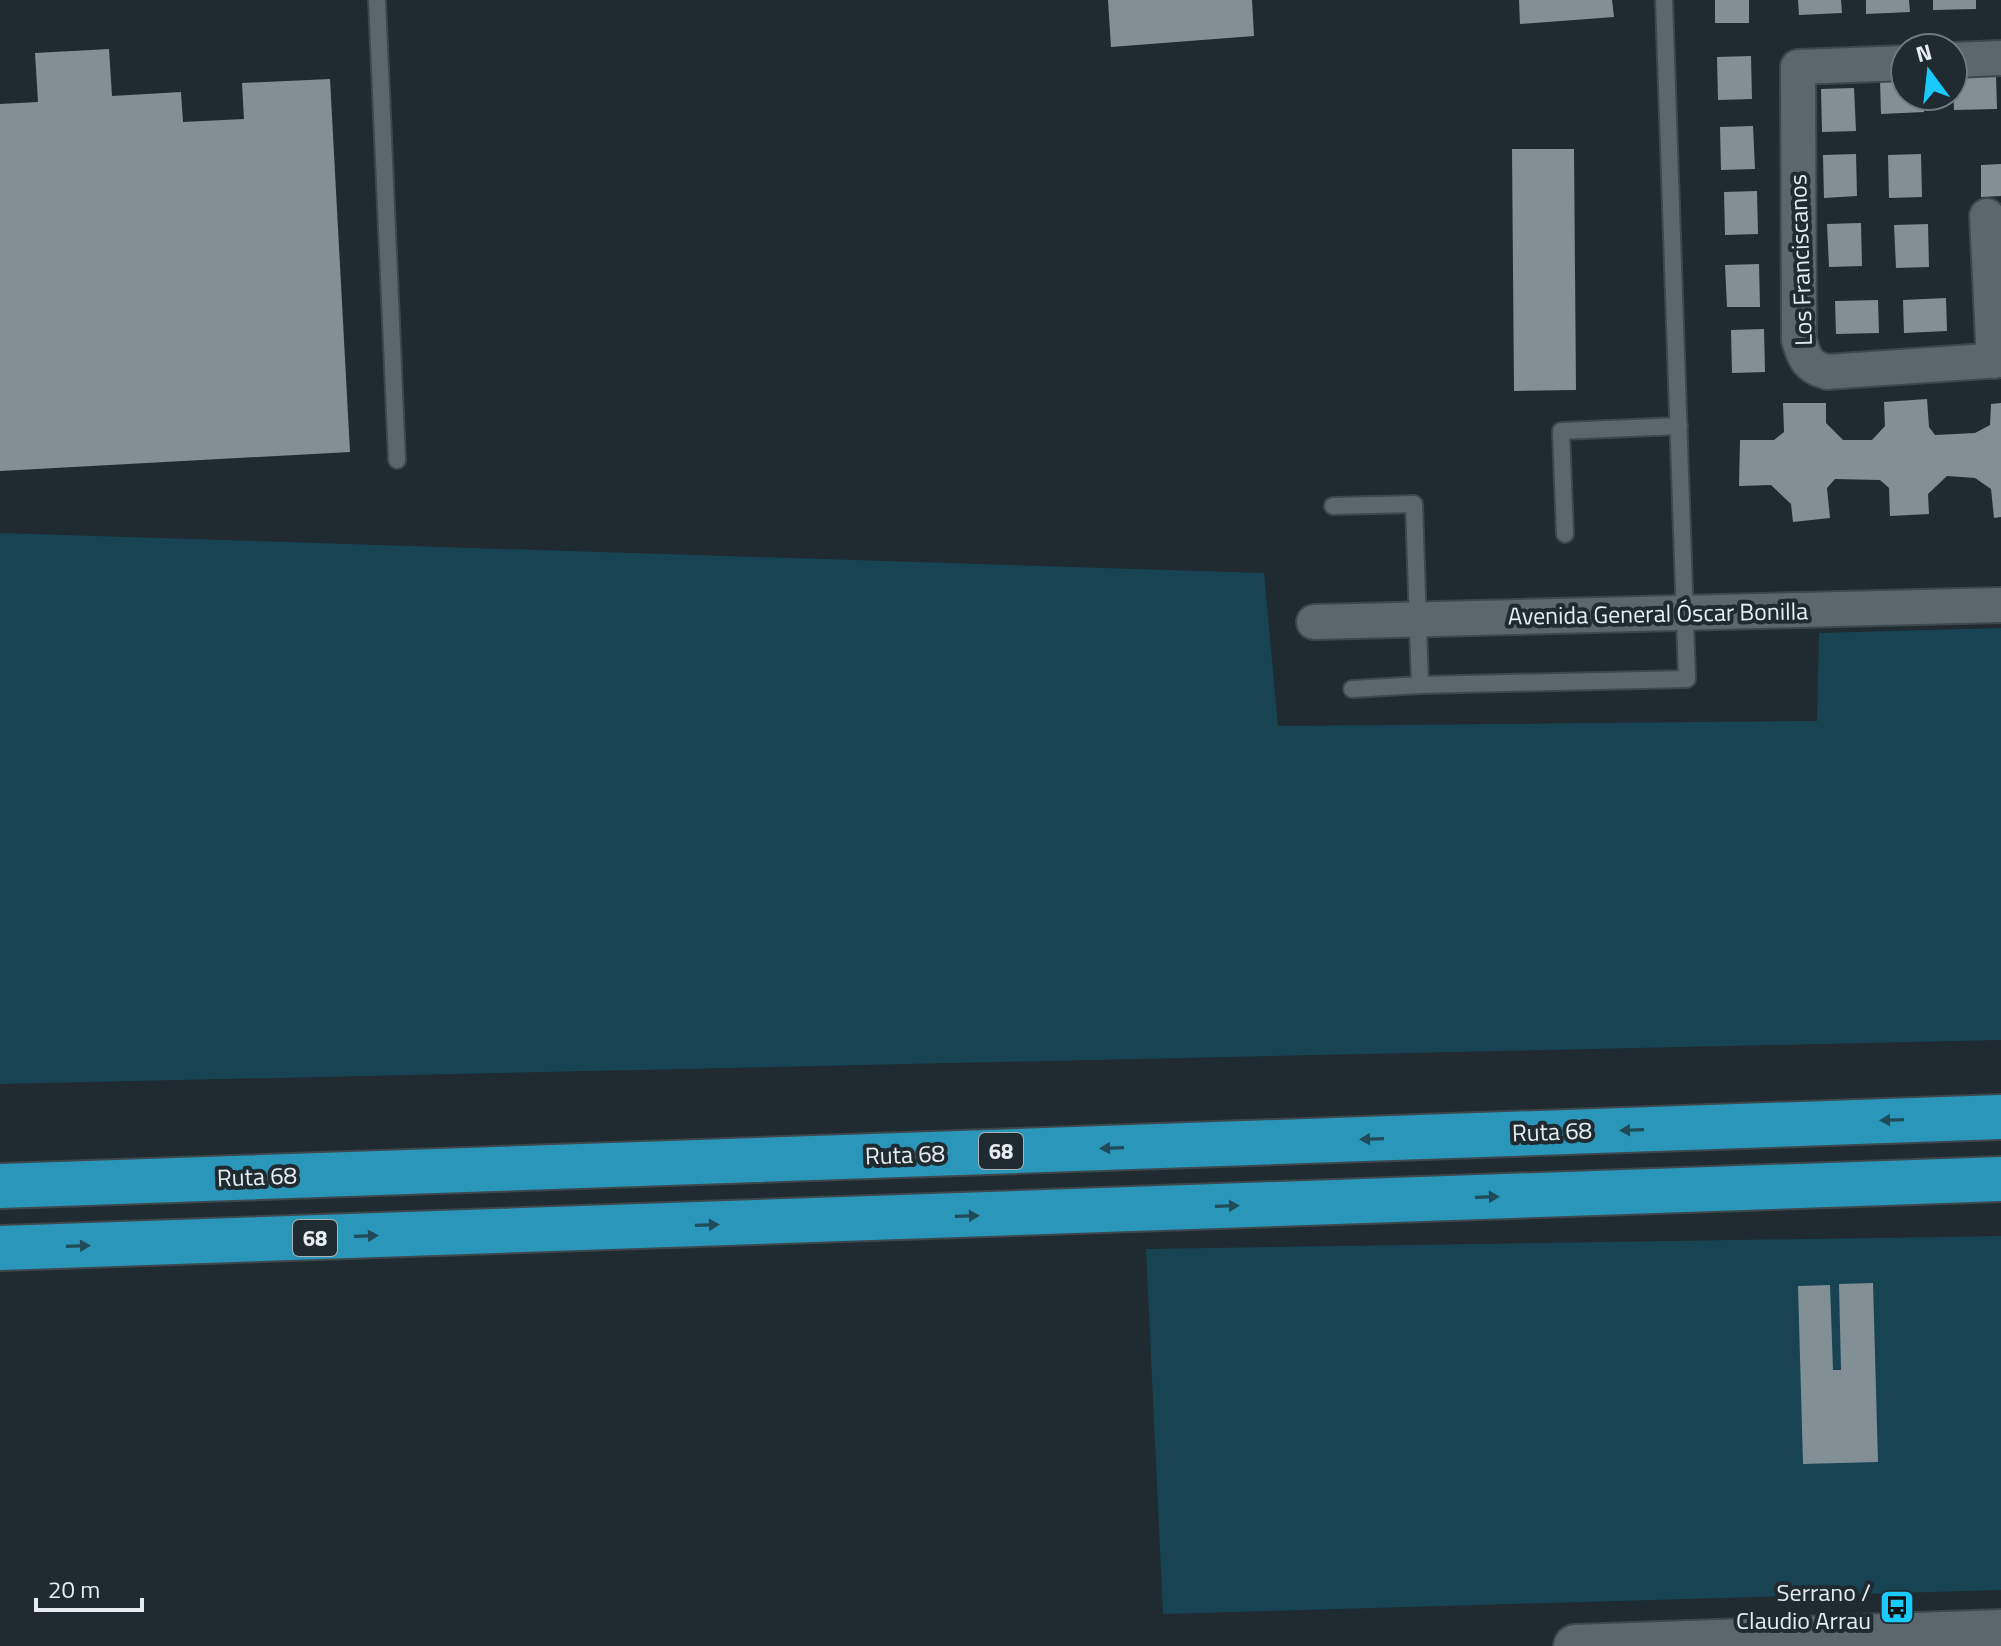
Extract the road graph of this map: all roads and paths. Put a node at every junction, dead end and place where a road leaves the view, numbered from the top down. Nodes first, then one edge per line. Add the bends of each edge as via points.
1 (377, 0) edge
2 (1664, 0) edge
3 (2001, 58) edge
4 (1969, 59) edge
5 (1889, 64) edge
6 (1987, 216) dead end
7 (1997, 360) edge
8 (1679, 426) junction
9 (397, 460) dead end
10 (1333, 506) dead end
11 (1565, 534) dead end
12 (2001, 605) edge
13 (1686, 613) junction
14 (1418, 620) junction
15 (1314, 622) dead end
16 (1420, 685) junction
17 (1352, 689) dead end
18 (2001, 1117) edge
19 (2001, 1179) edge
20 (8, 1183) edge
21 (0, 1248) edge
22 (2001, 1631) edge
23 (1575, 1646) edge

1 - 9 lane
2 - 8 lane
3 - 4 street
5 - 7 street, Los Franciscanos via 1798,67 1803,356 1827,372
6 - 7 street
8 - 11 lane via 1561,431
8 - 13 lane
10 - 14 lane via 1414,504
12 - 13 street, Avenida General Óscar Bonilla
13 - 14 street, Avenida General Óscar Bonilla
13 - 16 lane via 1687,679
14 - 15 street, Avenida General Óscar Bonilla
14 - 16 lane
16 - 17 lane
18 -> 20 highway, Ruta 68 / 68
21 -> 19 highway, 68
22 - 23 street

